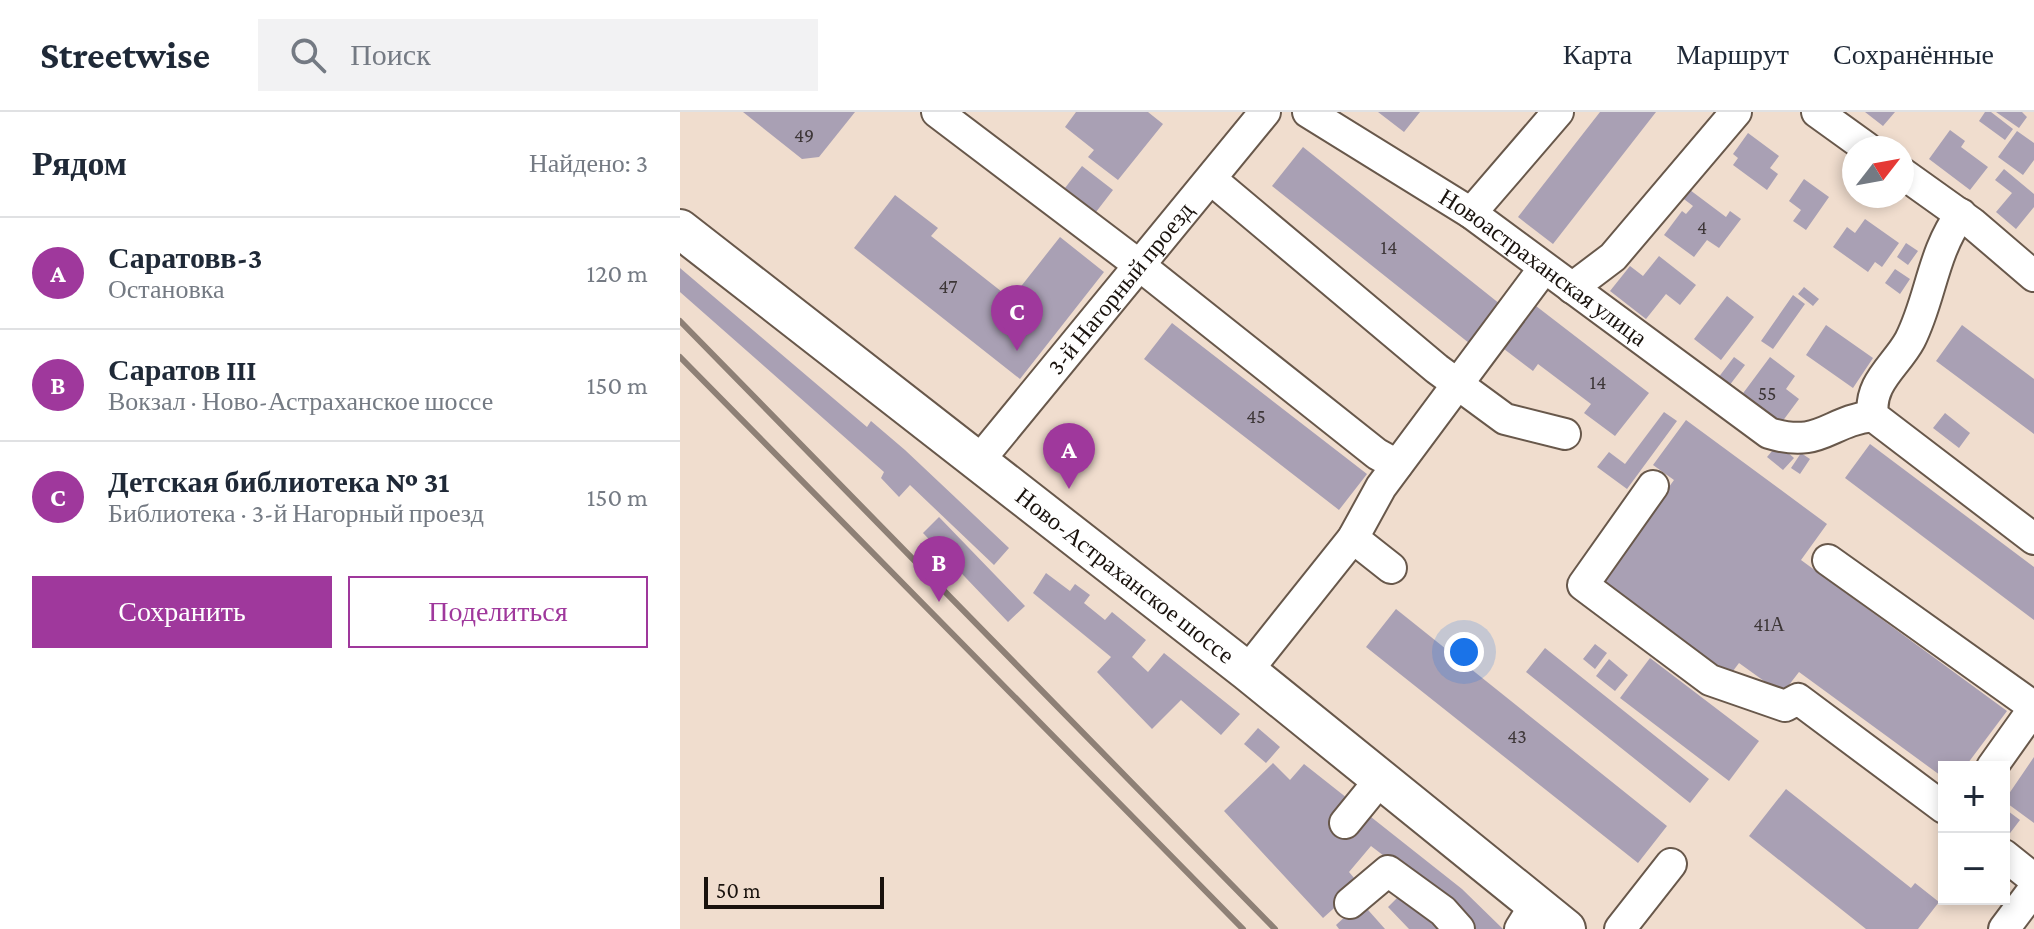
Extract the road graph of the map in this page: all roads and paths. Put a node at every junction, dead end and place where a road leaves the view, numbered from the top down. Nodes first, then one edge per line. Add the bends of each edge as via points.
1 (937, 112) edge
2 (1265, 112) edge
3 (1308, 112) edge
4 (1558, 112) edge
5 (1736, 112) edge
6 (1817, 112) edge
7 (1850, 136) edge
8 (1212, 180) junction
9 (1914, 181) edge
10 (1471, 213) junction
11 (1961, 214) junction
12 (680, 229) edge
13 (2031, 264) edge
14 (1139, 265) junction
15 (1544, 268) junction
16 (1572, 288) junction
17 (1457, 384) junction
18 (1873, 416) junction
19 (1565, 434) dead end
20 (977, 463) junction
21 (1397, 465) junction
22 (1653, 486) dead end
23 (1353, 538) junction
24 (2034, 539) edge
25 (1828, 560) dead end
26 (1391, 568) dead end
27 (1247, 671) junction
28 (2034, 708) edge
29 (1996, 761) edge
30 (1380, 780) junction
31 (1938, 804) edge
32 (1345, 823) dead end
33 (2010, 860) edge
34 (1671, 864) dead end
35 (2034, 879) edge
36 (2034, 889) edge
37 (1350, 903) dead end
38 (1528, 917) edge
39 (1459, 929) edge
40 (1566, 929) edge
41 (1620, 929) edge
42 (2004, 929) edge

1 - 14 street
2 - 8 street, 3-й Нагорный проезд
3 - 10 street, Новоастраханская улица
4 - 10 street
5 - 16 street via 1613,257
6 - 7 street
8 - 14 street, 3-й Нагорный проезд
8 - 17 street
9 - 11 street
10 - 15 street, Новоастраханская улица
11 - 13 street
11 - 18 street via 1944,237 1908,343 1888,366 1871,401
12 - 20 main road, Ново-Астраханское шоссе
14 - 20 street, 3-й Нагорный проезд
14 - 21 street
15 - 16 street, Новоастраханская улица
15 - 17 street
16 - 18 street, Новоастраханская улица via 1769,433 1790,440 1817,438 1854,418
17 - 19 street via 1505,419
17 - 21 street
18 - 24 street
20 - 27 main road, Ново-Астраханское шоссе
21 - 23 street
22 - 31 street via 1583,585 1710,680 1785,706 1798,699
23 - 26 street
23 - 27 street
25 - 28 street
27 - 30 main road, Ново-Астраханское шоссе
28 - 29 street
30 - 32 street
30 - 38 main road, Ново-Астраханское шоссе
33 - 35 street
34 - 41 street
36 - 42 street
37 - 39 street via 1388,871
38 - 40 main road, Ново-Астраханское шоссе

